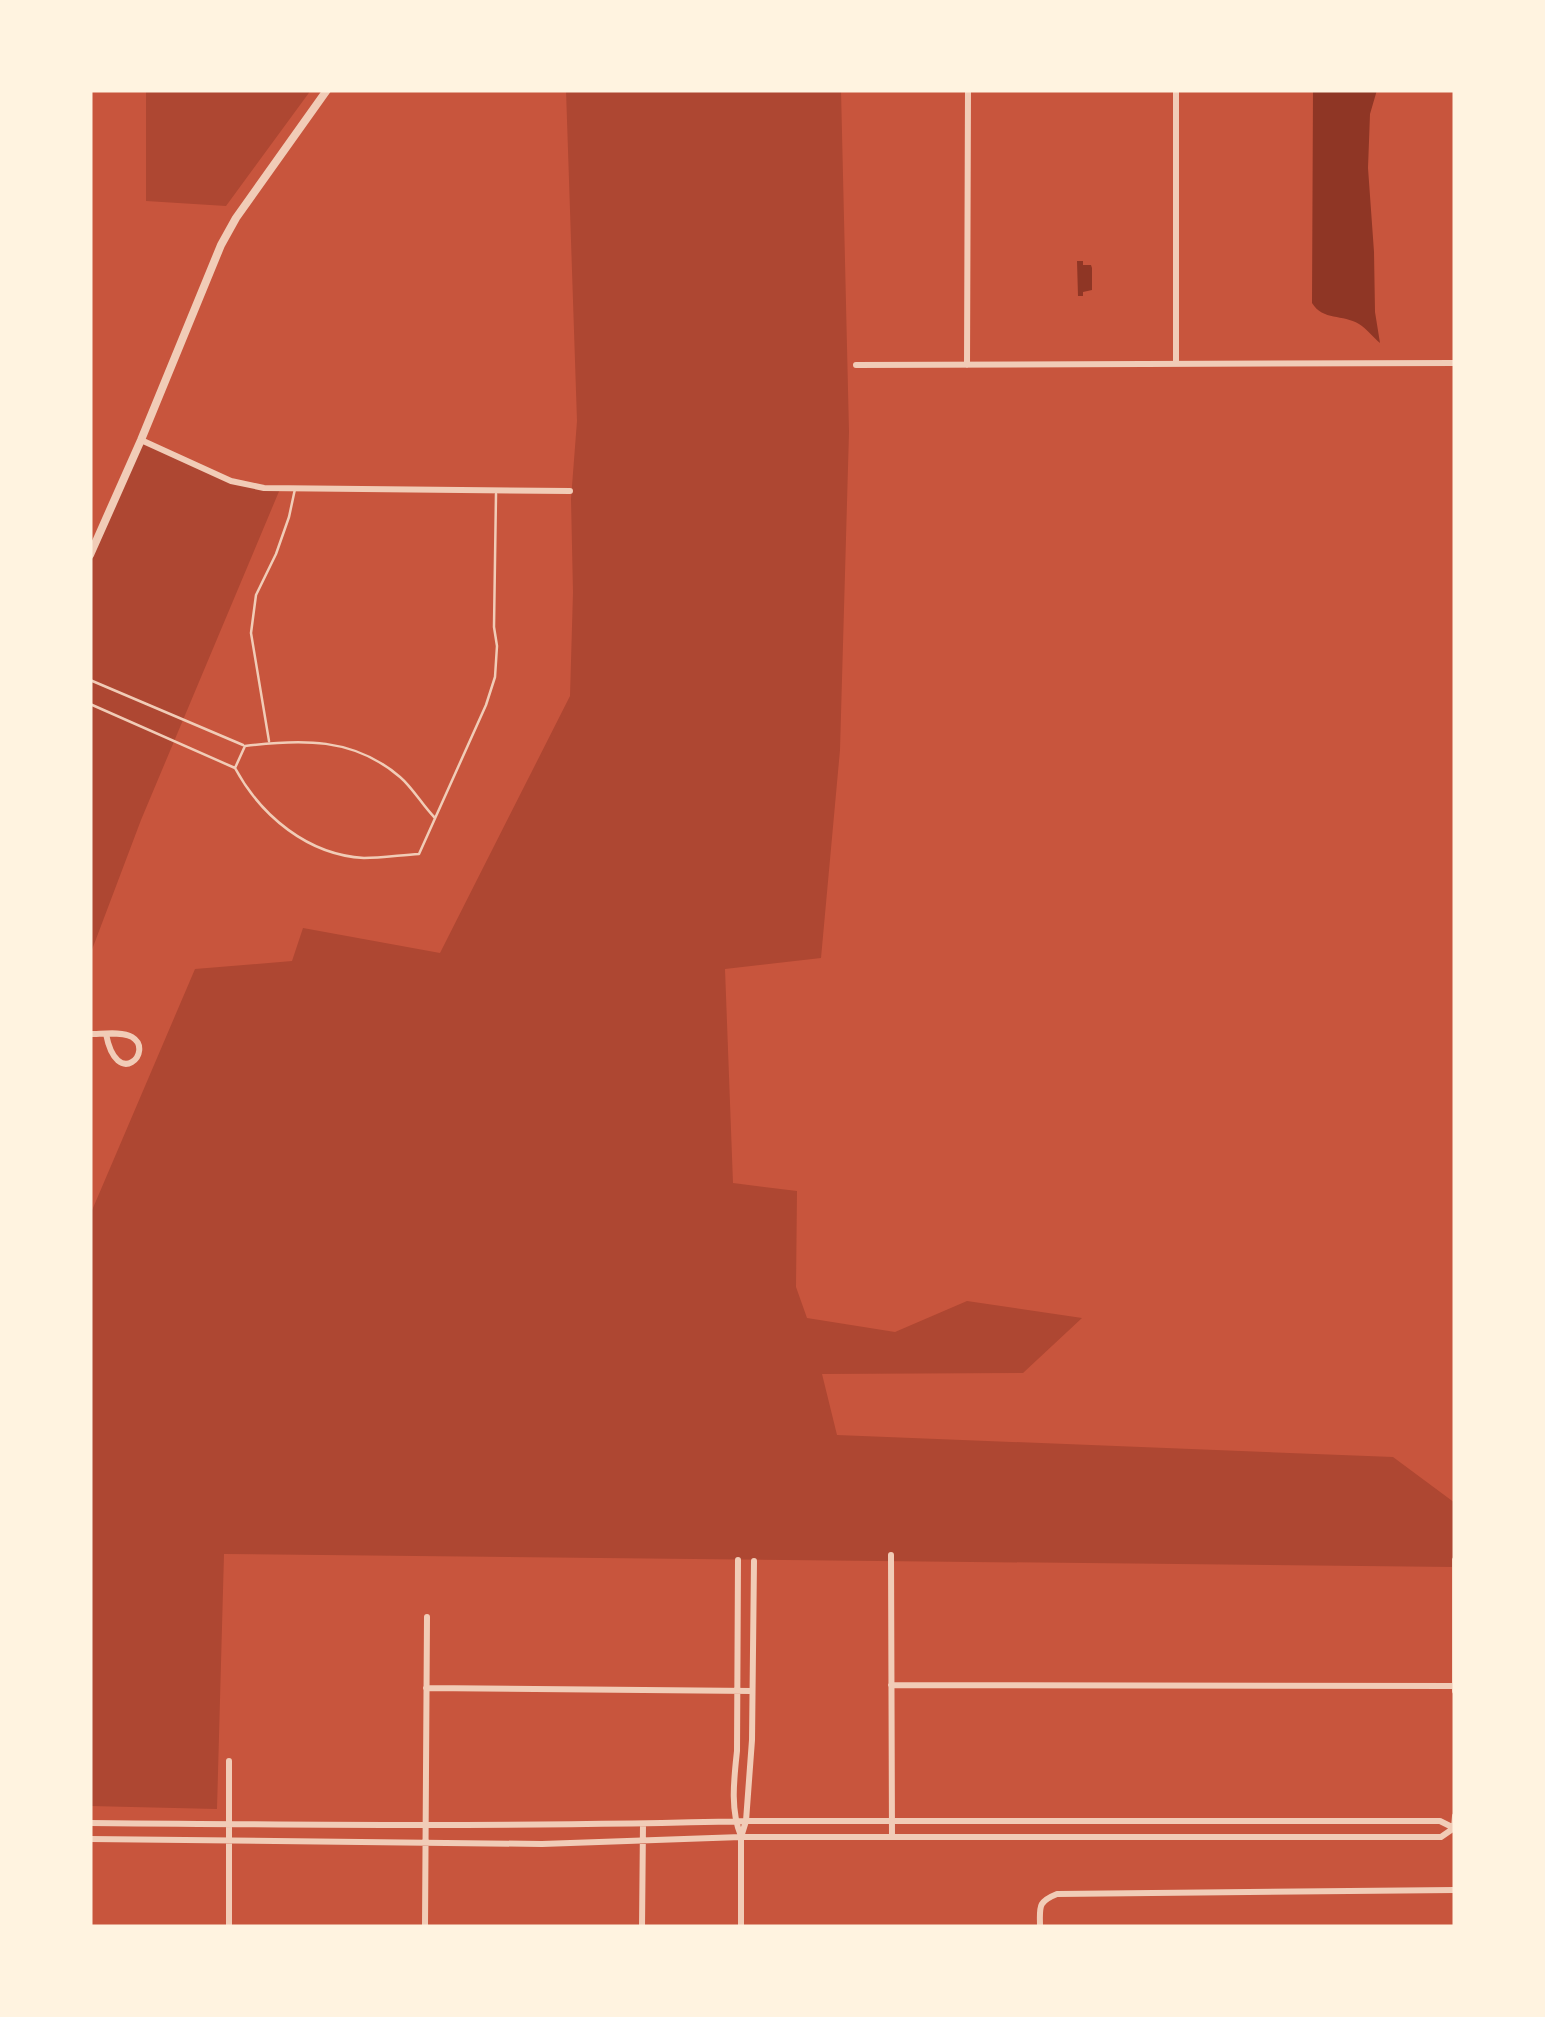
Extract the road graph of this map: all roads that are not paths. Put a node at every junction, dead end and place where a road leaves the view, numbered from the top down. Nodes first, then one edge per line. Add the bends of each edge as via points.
1 (327, 90) edge
2 (968, 90) edge
3 (1176, 90) edge
4 (1455, 363) edge
5 (1176, 364) junction
6 (856, 365) dead end
7 (966, 365) junction
8 (141, 440) junction
9 (294, 490) junction
10 (496, 490) junction
11 (570, 491) dead end
12 (90, 555) edge
13 (90, 680) edge
14 (90, 704) edge
15 (270, 743) junction
16 (244, 746) junction
17 (235, 768) junction
18 (435, 818) junction
19 (90, 1034) edge
20 (106, 1034) junction
21 (891, 1556) dead end
22 (738, 1560) dead end
23 (754, 1560) dead end
24 (1455, 1560) edge
25 (427, 1617) dead end
26 (892, 1686) junction
27 (426, 1688) junction
28 (1455, 1688) edge
29 (737, 1690) junction
30 (752, 1691) junction
31 (228, 1760) dead end
32 (1455, 1816) edge
33 (734, 1821) junction
34 (746, 1821) junction
35 (892, 1822) junction
36 (90, 1824) edge
37 (230, 1824) junction
38 (643, 1824) junction
39 (426, 1826) junction
40 (1454, 1828) edge
41 (741, 1837) junction
42 (892, 1838) junction
43 (90, 1839) edge
44 (230, 1840) junction
45 (643, 1840) junction
46 (426, 1842) junction
47 (1455, 1890) edge
48 (229, 1927) edge
49 (425, 1927) edge
50 (642, 1927) edge
51 (741, 1927) edge
52 (1040, 1927) edge

1 - 8 street via 221,245
2 - 7 street
3 - 5 street
4 - 5 street
5 - 7 street
6 - 7 street
8 - 9 street via 232,481
8 - 12 street
9 - 10 street
9 - 15 lane via 290,517 256,595 251,632
10 - 11 street
10 - 18 lane via 495,677
13 - 16 lane
14 - 17 lane
15 - 16 lane
15 - 18 lane via 322,742 380,762
16 - 17 lane
17 - 18 lane via 248,792 282,826 342,855 420,854
19 - 20 street
20 - 20 street via 129,1034 139,1054 128,1064 119,1062
21 - 26 street
22 - 29 street
23 - 30 street
24 - 28 street
25 - 27 street
26 - 28 street
26 - 35 street
27 - 29 street
27 - 39 street
29 - 30 street
29 - 33 street
30 - 34 street
31 - 37 street
32 - 40 street
33 - 34 street
33 - 38 street
33 - 41 street
34 - 35 street
34 - 41 street
35 - 40 street via 1440,1822
35 - 42 street
36 - 37 street
37 - 39 street
37 - 44 street
38 - 39 street
38 - 45 street
39 - 46 street
40 - 42 street via 1441,1837
41 - 42 street
41 - 45 street
41 - 51 street
43 - 44 street
44 - 46 street
44 - 48 street
45 - 46 street
45 - 50 street
46 - 49 street
47 - 52 street via 1057,1894 1040,1906

